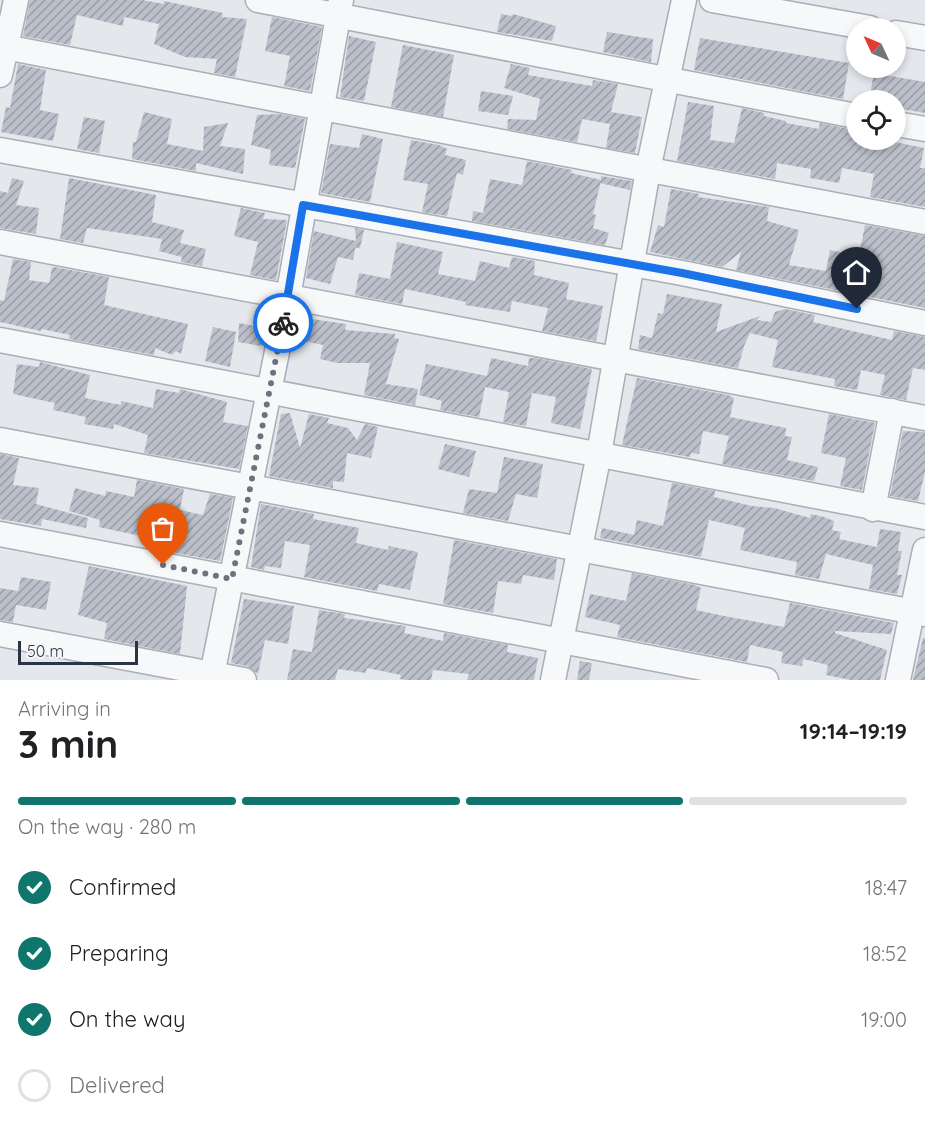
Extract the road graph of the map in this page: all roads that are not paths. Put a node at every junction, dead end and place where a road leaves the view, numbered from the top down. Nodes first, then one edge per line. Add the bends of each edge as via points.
1 (16, 0) edge
2 (258, 0) edge
3 (684, 0) edge
4 (712, 0) edge
5 (339, 8) edge
6 (846, 24) edge
7 (906, 35) edge
8 (925, 38) edge
9 (4, 46) edge
10 (0, 75) edge
11 (668, 80) junction
12 (322, 110) junction
13 (846, 114) edge
14 (906, 126) edge
15 (925, 129) edge
16 (0, 150) edge
17 (648, 170) junction
18 (303, 205) junction
19 (925, 222) edge
20 (0, 242) edge
21 (630, 264) junction
22 (288, 297) junction
23 (925, 323) edge
24 (0, 340) edge
25 (615, 359) junction
26 (269, 392) junction
27 (892, 411) junction
28 (925, 418) edge
29 (0, 440) edge
30 (599, 454) junction
31 (251, 488) junction
32 (873, 509) junction
33 (925, 517) edge
34 (0, 534) edge
35 (578, 548) junction
36 (925, 550) edge
37 (232, 579) junction
38 (919, 613) edge
39 (0, 634) edge
40 (559, 641) junction
41 (212, 677) edge
42 (243, 680) edge
43 (553, 680) edge
44 (766, 680) edge
45 (898, 680) edge

1 - 9 street
2 - 5 street
3 - 11 street
4 - 6 street
5 - 11 street
5 - 12 street
7 - 8 street
9 - 10 street
9 - 12 street
11 - 13 street
11 - 17 street
12 - 17 street
12 - 18 street
14 - 15 street
16 - 18 street
17 - 19 street
17 - 21 street
18 - 21 street
18 - 22 street
20 - 22 street
21 - 23 street
21 - 25 street
22 - 25 street
22 - 26 street
24 - 26 street
25 - 27 street
25 - 30 street
26 - 30 street
26 - 31 street
27 - 28 street
27 - 32 street
29 - 31 street
30 - 32 street
30 - 35 street
31 - 35 street
31 - 37 street
32 - 33 street
34 - 37 street
35 - 38 street
35 - 40 street
36 - 38 street
37 - 40 street
37 - 41 street
38 - 45 street
39 - 41 street
40 - 43 street
40 - 44 street
41 - 42 street

